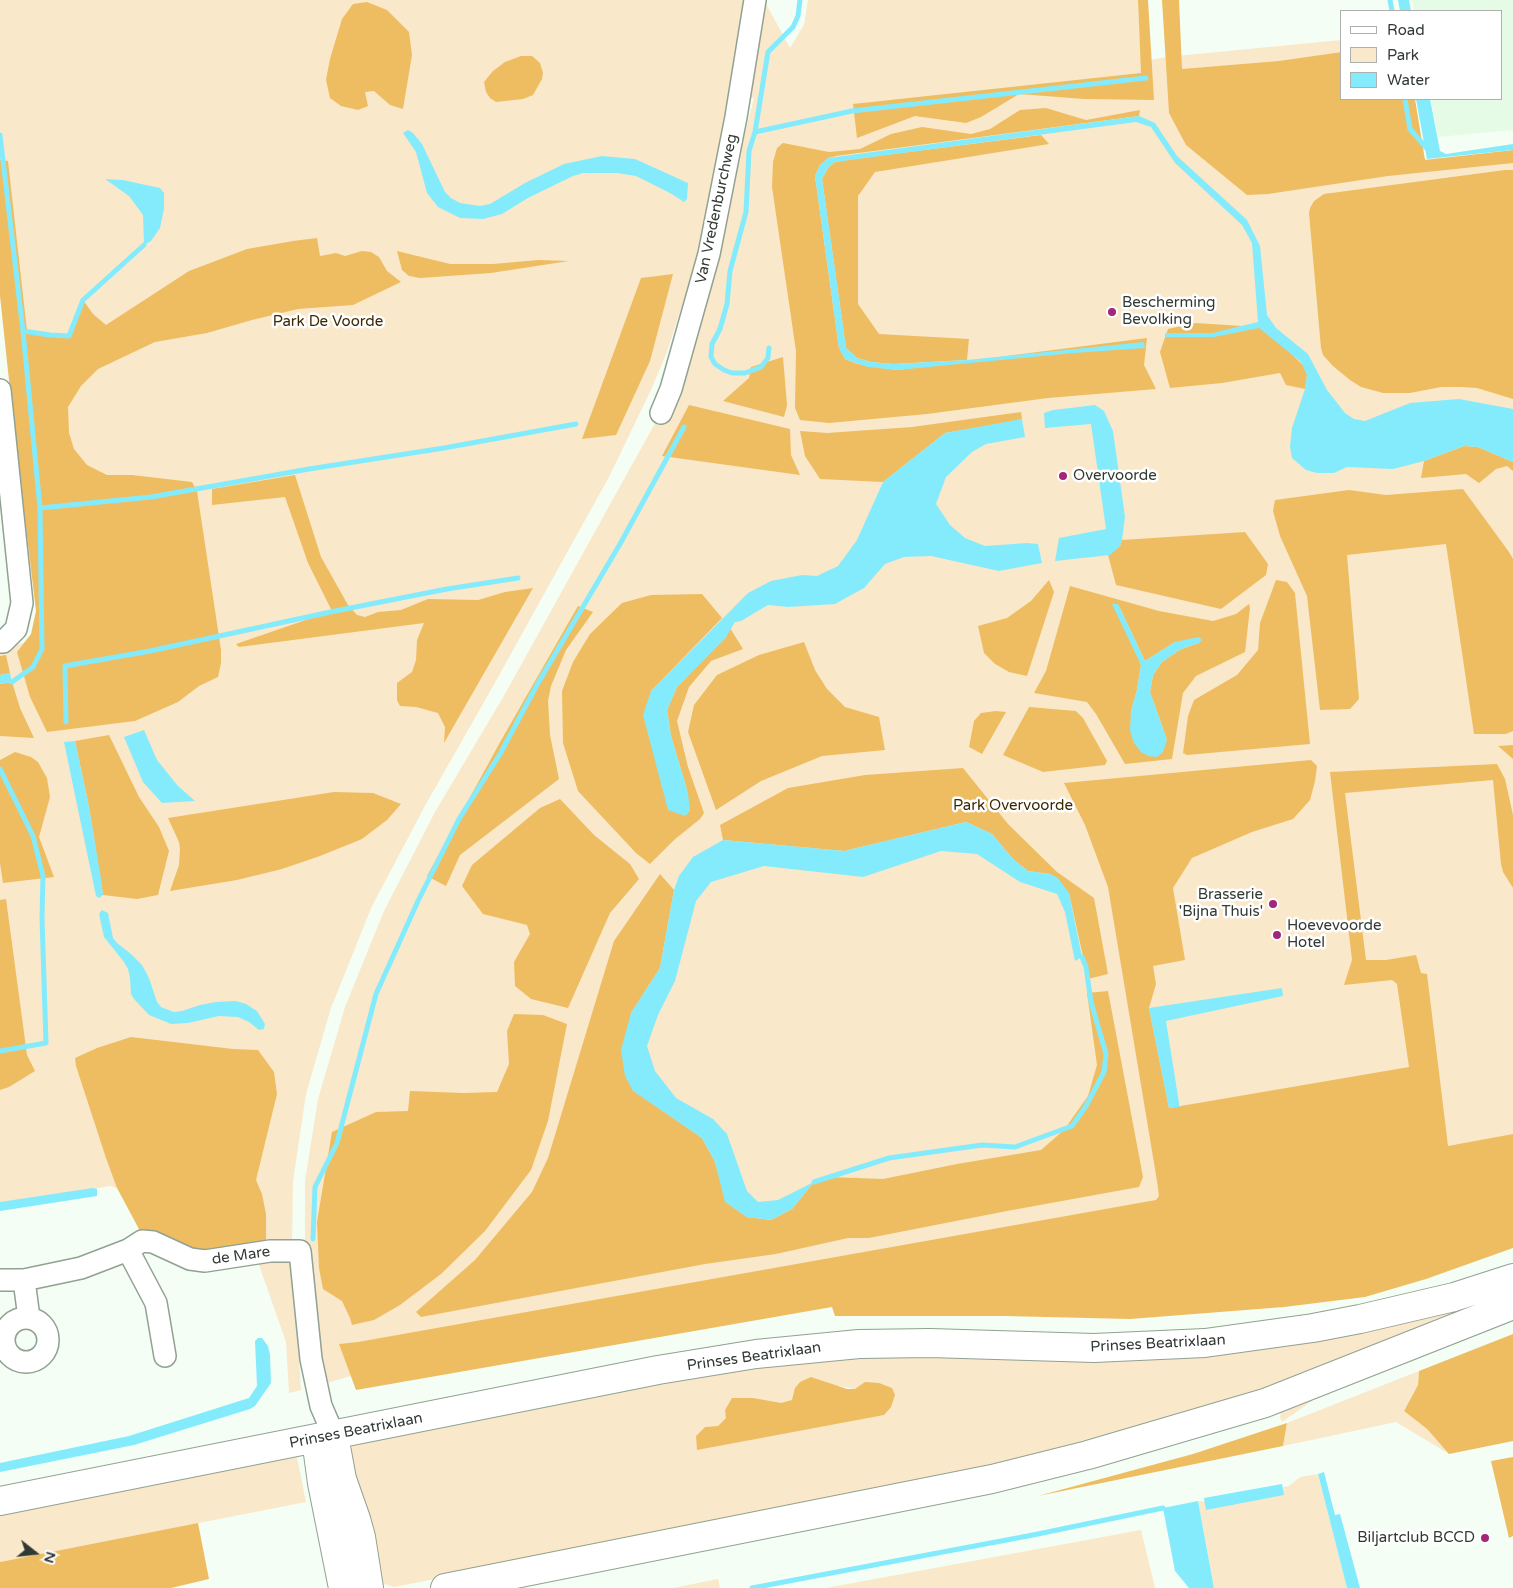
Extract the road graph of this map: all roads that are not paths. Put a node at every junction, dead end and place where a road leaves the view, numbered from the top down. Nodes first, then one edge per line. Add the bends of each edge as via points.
1 (755, 0) edge
2 (0, 390) edge
3 (661, 413) dead end
4 (0, 642) edge
5 (128, 1250) junction
6 (1513, 1278) edge
7 (0, 1280) edge
8 (24, 1280) junction
9 (1513, 1305) edge
10 (28, 1318) dead end
11 (165, 1356) dead end
12 (325, 1437) junction
13 (0, 1501) edge
14 (343, 1588) edge
15 (369, 1588) edge
16 (445, 1588) edge

1 - 3 street, Van Vredenburchweg via 709,254 671,389
2 - 4 street via 22,604 16,629
5 - 8 street, de Mare via 81,1268
5 - 11 street via 156,1303
5 - 12 street, de Mare via 142,1241 152,1242 205,1261 300,1250 310,1360
6 - 12 main road, Prinses Beatrixlaan via 1454,1297 1360,1319 1205,1343 1094,1348 859,1344 756,1354 658,1370
7 - 8 street, de Mare
8 - 10 street
9 - 16 main road via 1265,1403 1088,1455 992,1479
12 - 13 main road, Prinses Beatrixlaan
12 - 14 main road via 322,1484
12 - 15 main road via 356,1519

